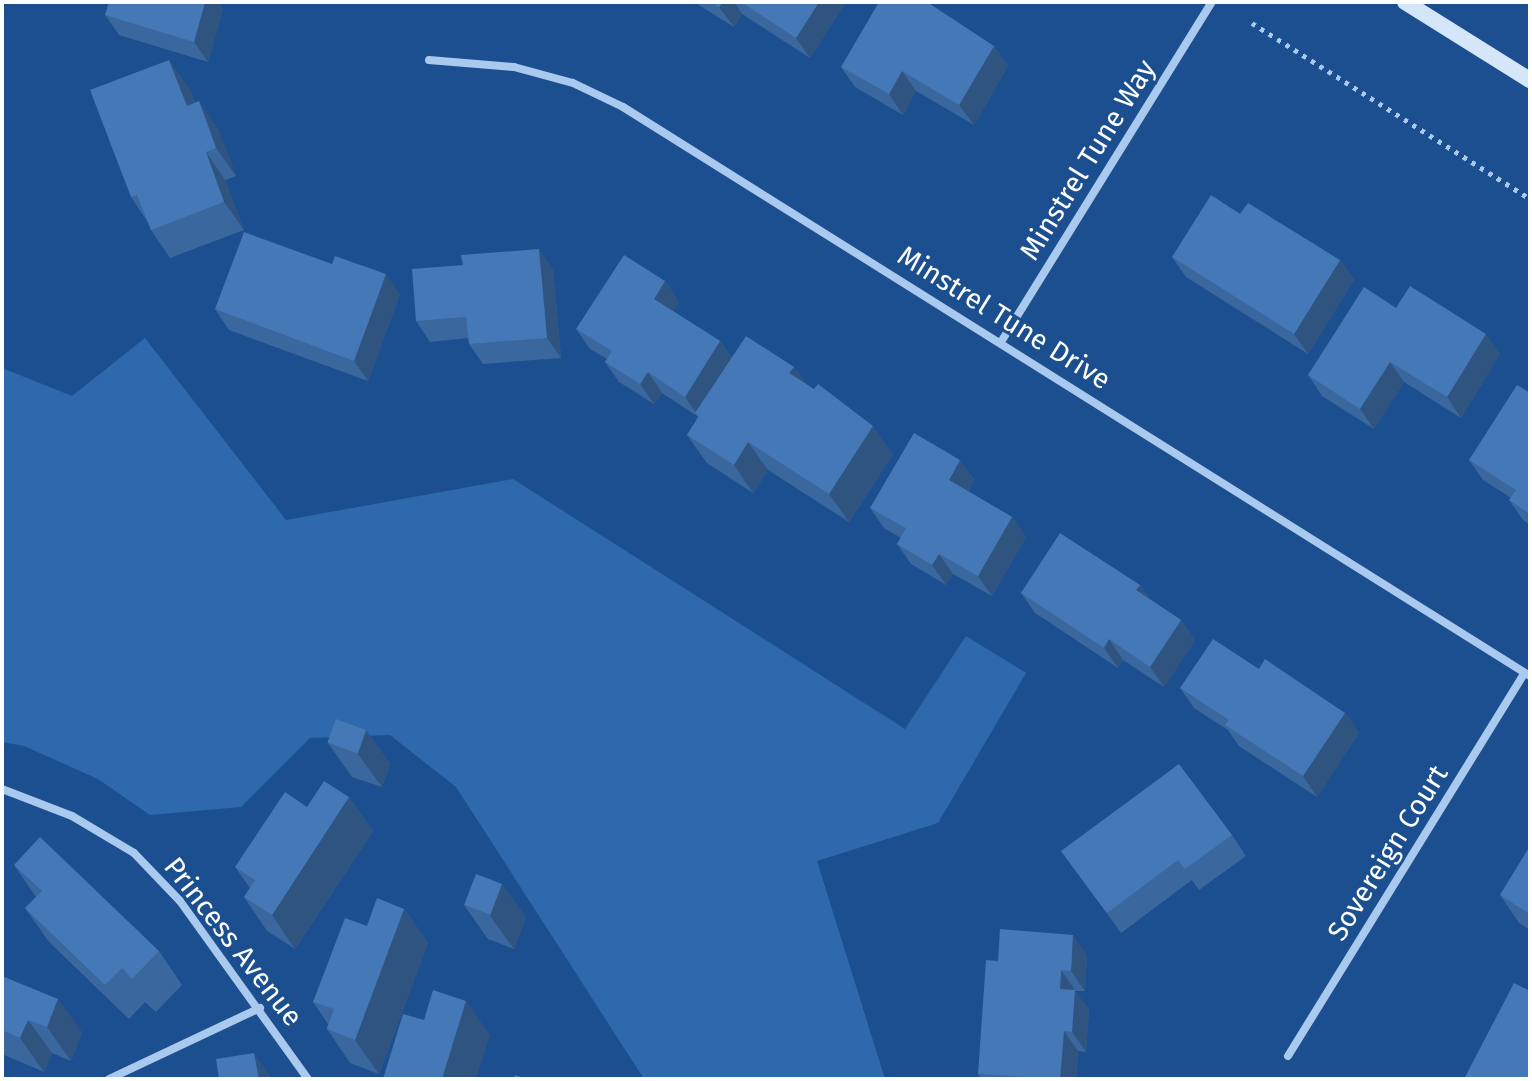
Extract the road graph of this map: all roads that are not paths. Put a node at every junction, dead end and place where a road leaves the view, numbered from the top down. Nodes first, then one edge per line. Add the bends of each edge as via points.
1 (1212, 2) edge
2 (1405, 2) edge
3 (429, 60) dead end
4 (1530, 80) edge
5 (1001, 342) junction
6 (1528, 674) edge
7 (2, 789) edge
8 (260, 1008) junction
9 (1288, 1056) dead end
10 (109, 1079) edge
11 (308, 1079) edge

1 - 5 street, Minstrel Tune Way
2 - 4 street
3 - 5 street, Minstrel Tune Drive via 514,67 573,83 623,107
5 - 6 street, Minstrel Tune Drive
6 - 9 street, Sovereign Court
7 - 8 street, Princess Avenue via 72,816 134,853 180,901
8 - 10 street
8 - 11 street, Princess Avenue

